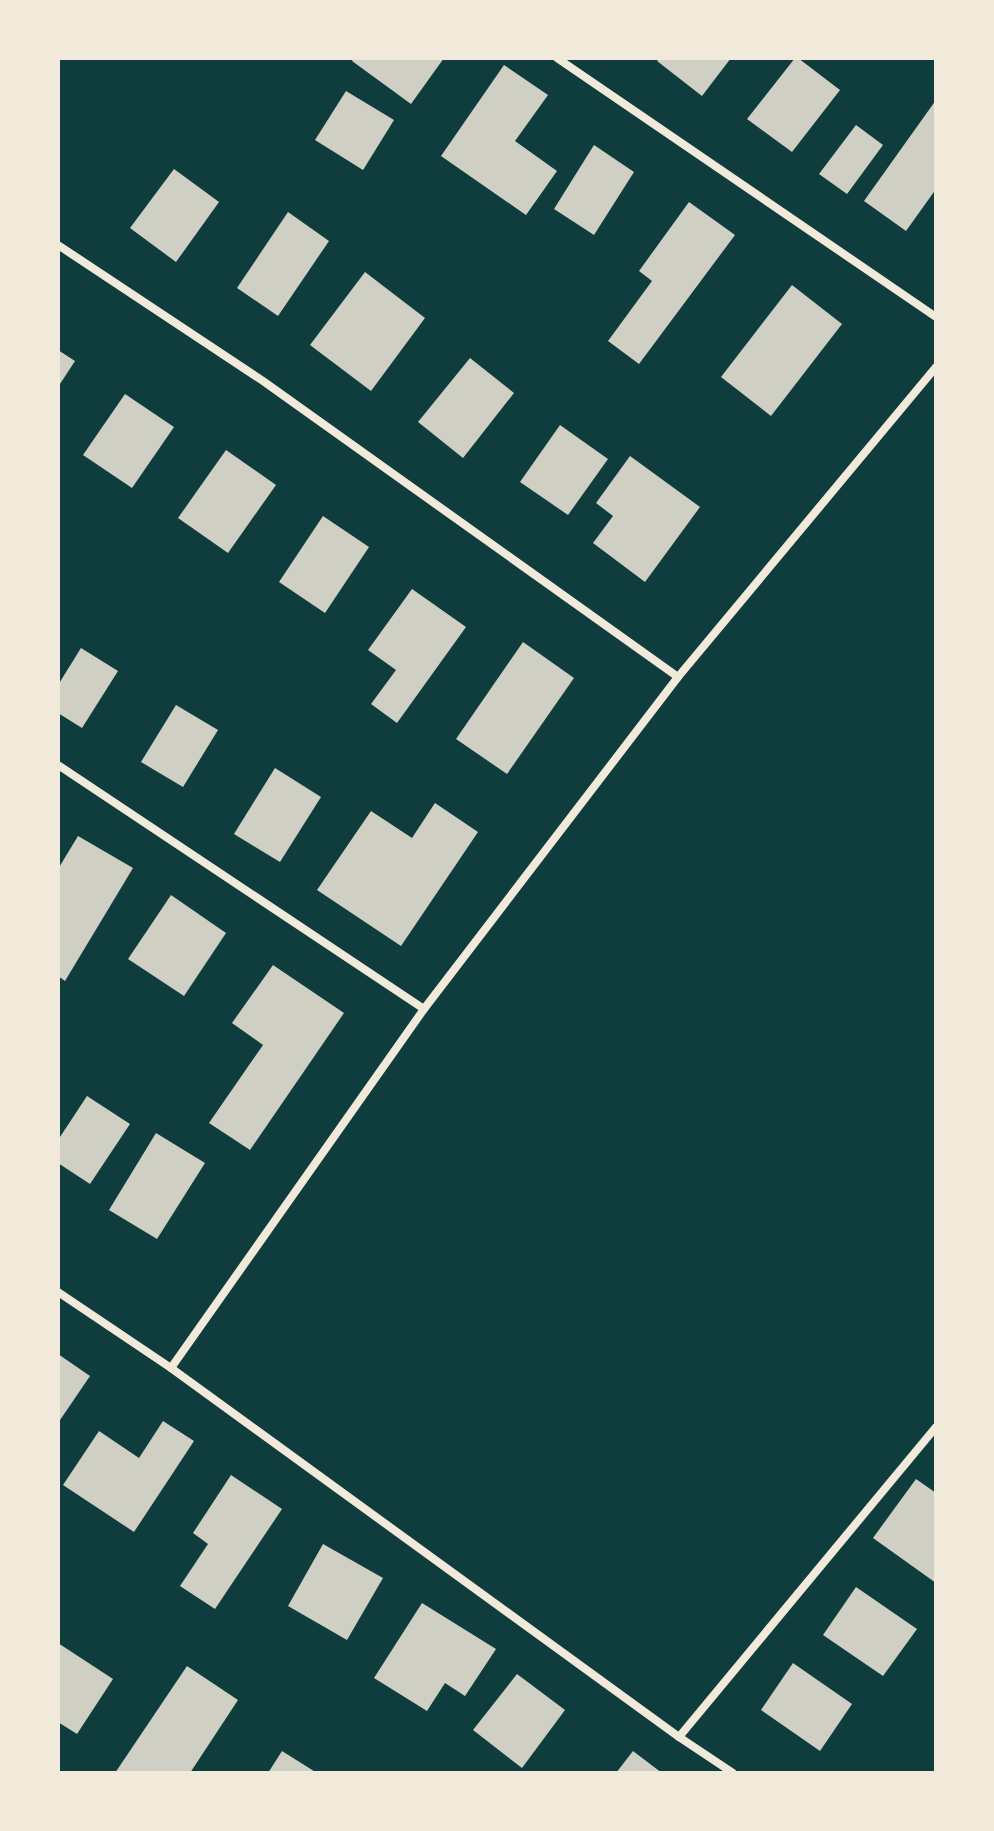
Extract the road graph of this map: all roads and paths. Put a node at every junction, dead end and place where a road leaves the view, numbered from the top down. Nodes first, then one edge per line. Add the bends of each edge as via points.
1 (557, 58) edge
2 (58, 245) edge
3 (936, 317) edge
4 (936, 367) edge
5 (678, 677) junction
6 (58, 765) edge
7 (424, 1009) junction
8 (58, 1292) edge
9 (171, 1368) junction
10 (936, 1427) edge
11 (679, 1737) junction
12 (733, 1773) edge

1 - 3 street
2 - 5 street via 263,381
4 - 5 street
5 - 7 street
6 - 7 street
7 - 9 street
8 - 9 street
9 - 11 street
10 - 11 street
11 - 12 street

